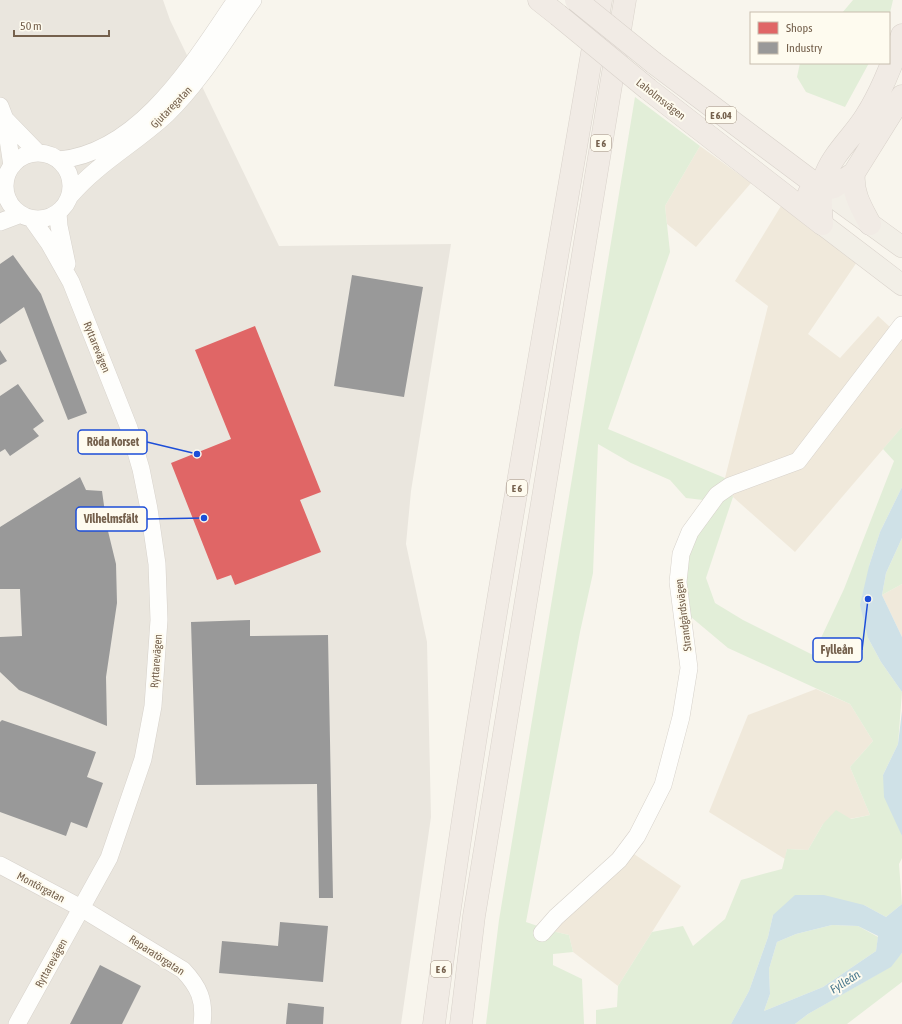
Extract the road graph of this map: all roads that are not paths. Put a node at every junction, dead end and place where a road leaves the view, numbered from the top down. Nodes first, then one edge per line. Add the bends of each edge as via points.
1 (236, 0) edge
2 (253, 0) edge
3 (539, 0) edge
4 (576, 0) edge
5 (601, 0) edge
6 (625, 0) edge
7 (639, 0) edge
8 (902, 34) edge
9 (902, 96) edge
10 (3, 113) edge
11 (38, 153) junction
12 (837, 156) junction
13 (59, 160) junction
14 (790, 165) junction
15 (12, 166) junction
16 (854, 173) junction
17 (822, 189) junction
18 (3, 194) edge
19 (784, 195) junction
20 (70, 196) junction
21 (591, 203) junction
22 (58, 213) junction
23 (26, 216) junction
24 (0, 222) edge
25 (822, 224) junction
26 (870, 224) junction
27 (902, 248) edge
28 (71, 282) junction
29 (902, 285) edge
30 (902, 325) edge
31 (0, 865) edge
32 (81, 908) junction
33 (542, 933) dead end
34 (17, 1024) edge
35 (202, 1024) edge
36 (434, 1024) edge
37 (461, 1024) edge

1 - 13 street, Gjutaregatan via 177,84 146,116 96,151 80,157
2 - 20 street, Gjutaregatan via 184,97 154,127 81,182
3 - 19 highway, Laholmsvägen / E 6.04, bridge
4 - 14 highway, E 6.04, bridge via 654,63
5 - 36 highway, E 6 via 524,447 449,913
6 - 21 highway, E 6
7 - 21 highway via 604,182
8 - 12 highway via 897,51 867,115
9 - 16 highway
10 - 11 street, Ryttarevägen
10 - 15 street, Ryttarevägen
11 - 13 street, Ryttarevägen
11 - 15 street via 19,159
12 - 14 highway via 810,165
12 - 17 highway via 826,171
13 - 20 street via 70,176
14 - 17 highway, E 6.04
15 - 18 street, Ryttarevägen
16 - 17 highway via 834,187
16 - 26 highway via 856,198
17 - 19 highway via 806,194
17 - 25 highway
17 - 26 main road
18 - 23 street, Ryttarevägen via 13,207
19 - 25 highway, Laholmsvägen / E 6.04
20 - 22 street
21 - 37 highway, E 6 via 474,916
22 - 23 street via 50,217
22 - 28 street, Ryttarevägen
23 - 24 street
23 - 28 street, Ryttarevägen via 49,243
25 - 29 main road, Laholmsvägen
26 - 27 main road
28 - 32 street, Ryttarevägen via 129,428 141,469 157,564 159,620 153,706 143,759 109,858
30 - 33 street, Strandgårdsvägen via 798,461 723,490 717,494 690,532 681,554 678,582 689,668 681,717 663,785 640,831 618,860
31 - 32 street, Montörgatan
32 - 34 street, Ryttarevägen
32 - 35 street, Reparatörgatan via 183,970 194,982 202,998

